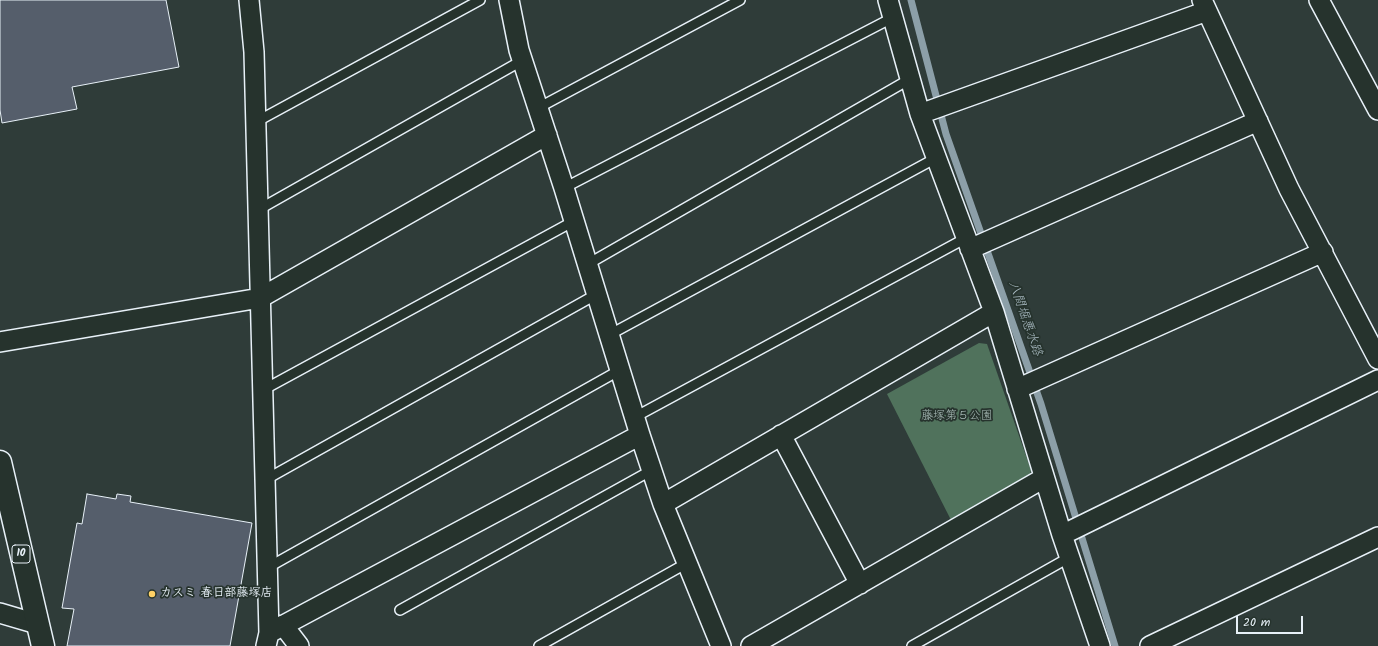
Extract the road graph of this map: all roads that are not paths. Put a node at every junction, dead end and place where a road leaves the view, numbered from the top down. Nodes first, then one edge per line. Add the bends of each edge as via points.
1 (249, 0) edge
2 (480, 0) edge
3 (509, 0) edge
4 (740, 0) edge
5 (1319, 0) edge
6 (1205, 6) edge
7 (890, 9) edge
8 (522, 60) junction
9 (910, 79) junction
10 (538, 108) junction
11 (1378, 110) edge
12 (920, 114) junction
13 (1258, 121) junction
14 (256, 122) junction
15 (547, 135) junction
16 (936, 158) junction
17 (564, 188) junction
18 (258, 210) junction
19 (574, 221) junction
20 (968, 244) junction
21 (1322, 252) junction
22 (588, 264) junction
23 (597, 294) junction
24 (260, 298) junction
25 (994, 312) junction
26 (609, 335) junction
27 (0, 342) edge
28 (1378, 359) edge
29 (620, 370) junction
30 (1378, 380) edge
31 (1017, 389) junction
32 (262, 390) junction
33 (637, 426) junction
34 (781, 435) junction
35 (0, 462) edge
36 (652, 470) junction
37 (1044, 478) junction
38 (265, 480) junction
39 (664, 504) junction
40 (1062, 535) junction
41 (1378, 537) edge
42 (1070, 557) junction
43 (687, 563) junction
44 (267, 568) junction
45 (860, 584) junction
46 (400, 610) dead end
47 (0, 613) edge
48 (37, 624) junction
49 (273, 635) edge
50 (1096, 644) edge
51 (43, 646) edge
52 (299, 646) edge
53 (540, 646) edge
54 (721, 646) edge
55 (751, 646) edge
56 (912, 646) edge
57 (1150, 646) edge

1 - 14 street via 254,52
2 - 14 lane
3 - 8 street
4 - 10 lane
5 - 11 street
6 - 12 street
6 - 13 street
7 - 9 street
7 - 17 lane
8 - 10 street
8 - 18 lane
9 - 12 street
9 - 22 lane
10 - 15 street
12 - 16 street
13 - 20 street
13 - 21 street
14 - 18 street
15 - 17 street
15 - 24 street
16 - 20 street
16 - 26 lane
17 - 19 street
18 - 24 street
19 - 22 street
19 - 32 lane
20 - 25 street
20 - 33 lane
21 - 28 street
21 - 31 street
22 - 23 street
23 - 26 street
23 - 38 lane
24 - 27 street
24 - 32 street
25 - 31 street
25 - 34 street
26 - 29 street
29 - 33 street
29 - 44 lane
30 - 40 street
31 - 37 street
32 - 38 street
33 - 36 street
33 - 49 street
34 - 39 street
34 - 45 street
35 - 48 main road, 10
36 - 39 street
36 - 46 lane
37 - 40 street
37 - 45 street
38 - 44 street
39 - 43 street
40 - 42 street
41 - 57 street
42 - 50 street
42 - 56 lane
43 - 53 lane
43 - 54 street
44 - 49 street
45 - 55 street
47 - 48 street
48 - 51 main road, 10
49 - 52 street

